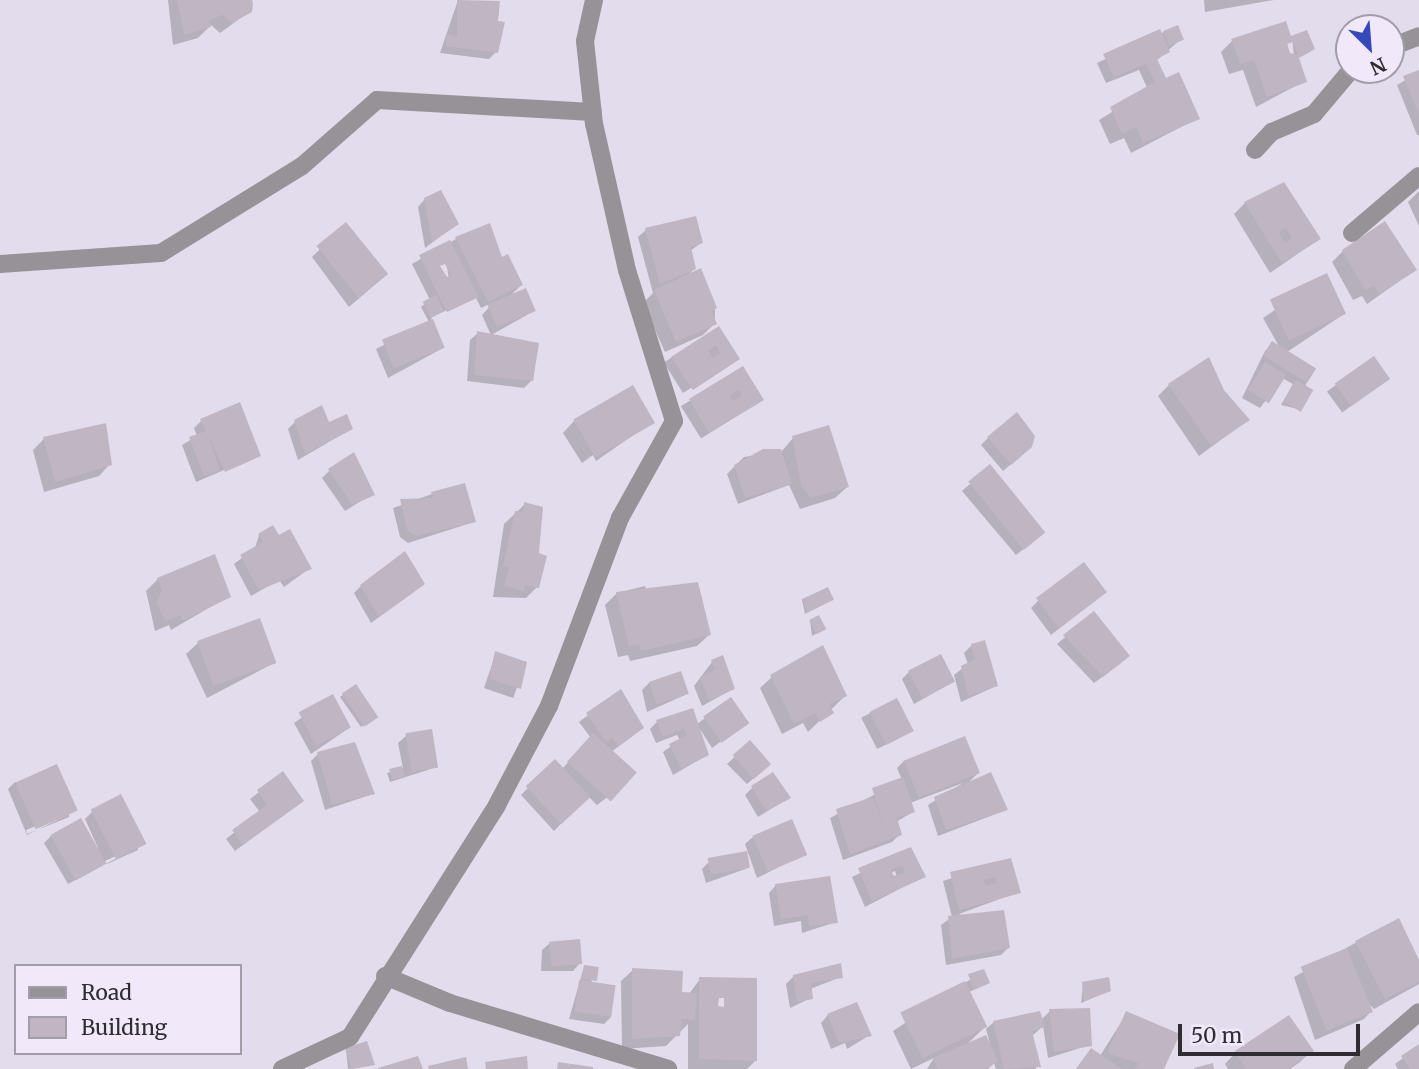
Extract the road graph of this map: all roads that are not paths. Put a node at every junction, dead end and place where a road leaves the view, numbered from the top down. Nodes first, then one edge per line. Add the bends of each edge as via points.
1 (594, 0) edge
2 (1339, 84) edge
3 (593, 113) junction
4 (1255, 150) dead end
5 (1419, 176) edge
6 (1352, 233) dead end
7 (0, 264) edge
8 (385, 976) junction
9 (1419, 1012) edge
10 (282, 1069) edge
11 (668, 1069) edge
12 (1353, 1069) edge

1 - 3 street via 585,41
2 - 4 street via 1314,114 1272,132
3 - 7 street via 377,100 302,166 161,253
3 - 8 street via 627,270 674,421 620,518 549,706 497,805
5 - 6 street
8 - 10 street via 350,1037
8 - 11 street via 450,1003
9 - 12 street

